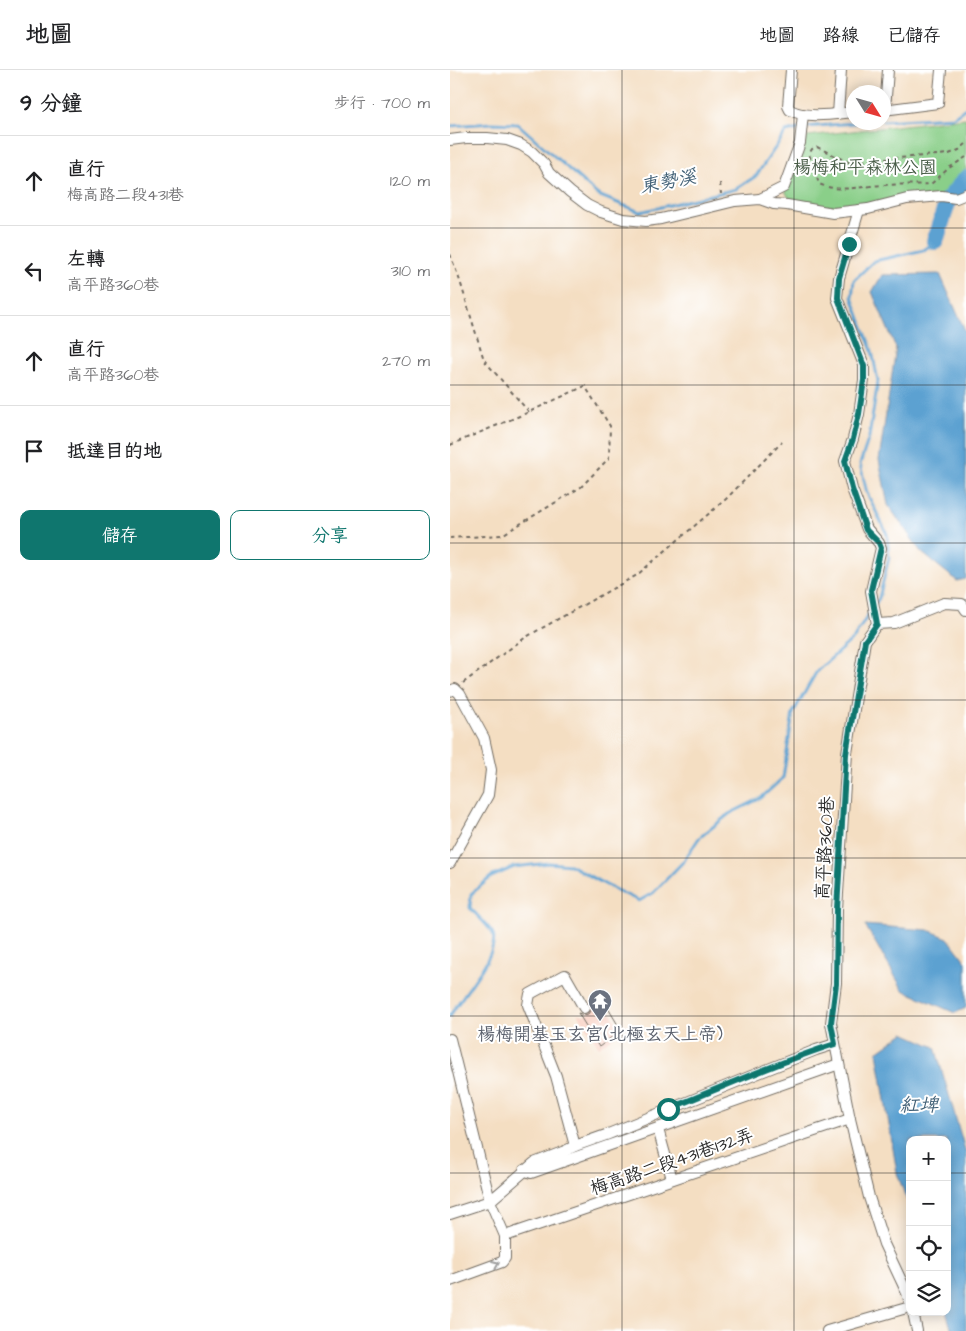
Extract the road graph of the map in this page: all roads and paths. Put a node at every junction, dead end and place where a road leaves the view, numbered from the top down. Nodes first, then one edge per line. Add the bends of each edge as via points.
1 (791, 70) edge
2 (842, 70) edge
3 (888, 70) edge
4 (941, 70) edge
5 (886, 85) edge
6 (891, 109) edge
7 (846, 113) edge
8 (803, 114) junction
9 (838, 114) junction
10 (450, 140) edge
11 (966, 144) edge
12 (966, 158) edge
13 (784, 186) junction
14 (961, 196) edge
15 (760, 199) junction
16 (787, 205) junction
17 (859, 210) junction
18 (450, 254) edge
19 (529, 412) junction
20 (782, 442) dead end
21 (450, 445) edge
22 (450, 538) edge
23 (966, 610) edge
24 (876, 619) junction
25 (453, 690) edge
26 (450, 863) edge
27 (584, 1008) dead end
28 (450, 1039) edge
29 (835, 1044) junction
30 (839, 1064) junction
31 (850, 1119) junction
32 (658, 1129) junction
33 (575, 1146) junction
34 (524, 1170) junction
35 (672, 1179) junction
36 (490, 1201) junction
37 (450, 1214) edge
38 (505, 1236) junction
39 (450, 1281) edge
40 (906, 1291) edge
41 (906, 1306) edge
42 (914, 1316) edge
43 (827, 1331) edge
44 (917, 1331) edge

1 - 8 street via 788,106 790,110
2 - 9 street
3 - 5 street
4 - 6 street via 938,103
7 - 9 street
8 - 9 street
8 - 13 street via 800,143
10 - 15 street via 487,138 507,140 521,146 532,152 549,173 587,205 623,219 661,219 736,201
11 - 12 path via 949,154 863,162 848,162 817,147 809,154 819,184 839,189 931,184 948,168
13 - 15 street
13 - 16 street
14 - 17 street via 907,199
15 - 16 street
16 - 17 street via 833,213
17 - 24 street via 839,278 838,298 864,366 859,414 845,461 866,530 881,548 871,590
18 - 19 path via 484,360
19 - 21 path
19 - 22 path via 586,386 610,426 609,458 581,487 502,535
20 - 25 path via 726,499 637,575 526,637
23 - 24 street via 962,604 944,603 894,623
24 - 29 street, 高平路360巷 via 865,641 846,754 836,984 831,1023
25 - 26 street via 460,694 484,738 491,770 488,795
27 - 33 street via 565,975 530,994 528,1005 556,1076
28 - 36 street
29 - 30 street, 高平路360巷
29 - 33 street
30 - 31 street, 高平路360巷
30 - 32 street
31 - 35 street, 梅高路二段431巷132弄
31 - 40 street, 高平路360巷 via 884,1244
32 - 34 street via 531,1173
32 - 35 street
33 - 34 street
34 - 36 street
35 - 38 street, 梅高路二段431巷132弄
36 - 37 street
36 - 38 street
39 -> 38 street via 502,1262 505,1258
41 - 43 street
42 - 44 street

